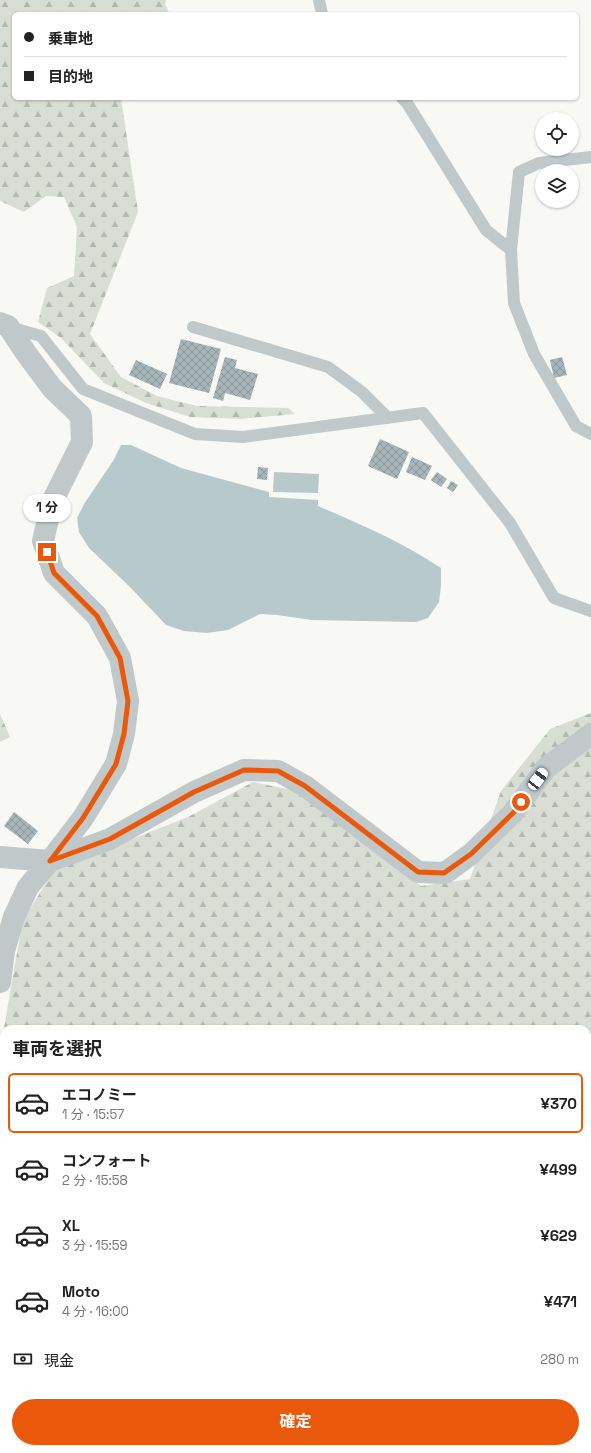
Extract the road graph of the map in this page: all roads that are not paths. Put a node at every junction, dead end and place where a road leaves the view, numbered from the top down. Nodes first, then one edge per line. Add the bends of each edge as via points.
1 (319, 0) edge
2 (322, 12) edge
3 (404, 100) edge
4 (591, 157) edge
5 (511, 250) junction
6 (4, 325) edge
7 (193, 327) dead end
8 (388, 418) junction
9 (591, 434) edge
10 (591, 611) edge
11 (591, 734) edge
12 (0, 857) edge
13 (50, 861) junction
14 (0, 982) edge

1 - 2 lane
3 - 5 lane via 486,230
4 - 5 lane via 539,163 519,172
5 - 9 lane via 514,303 534,354 576,426
6 - 8 lane via 41,336 82,389 195,434 243,438
6 - 13 street via 52,388 81,416 82,442 52,502 43,541 54,573 97,616 120,658 128,701 124,734 116,764 83,818
7 - 8 lane via 328,367 362,392
8 - 10 lane via 423,413 510,523 554,598
11 - 13 street via 546,768 513,813 471,854 444,873 418,872 305,786 278,771 251,770 244,770 194,792 110,839
12 - 13 street
13 - 14 street via 28,886 14,917 4,951

